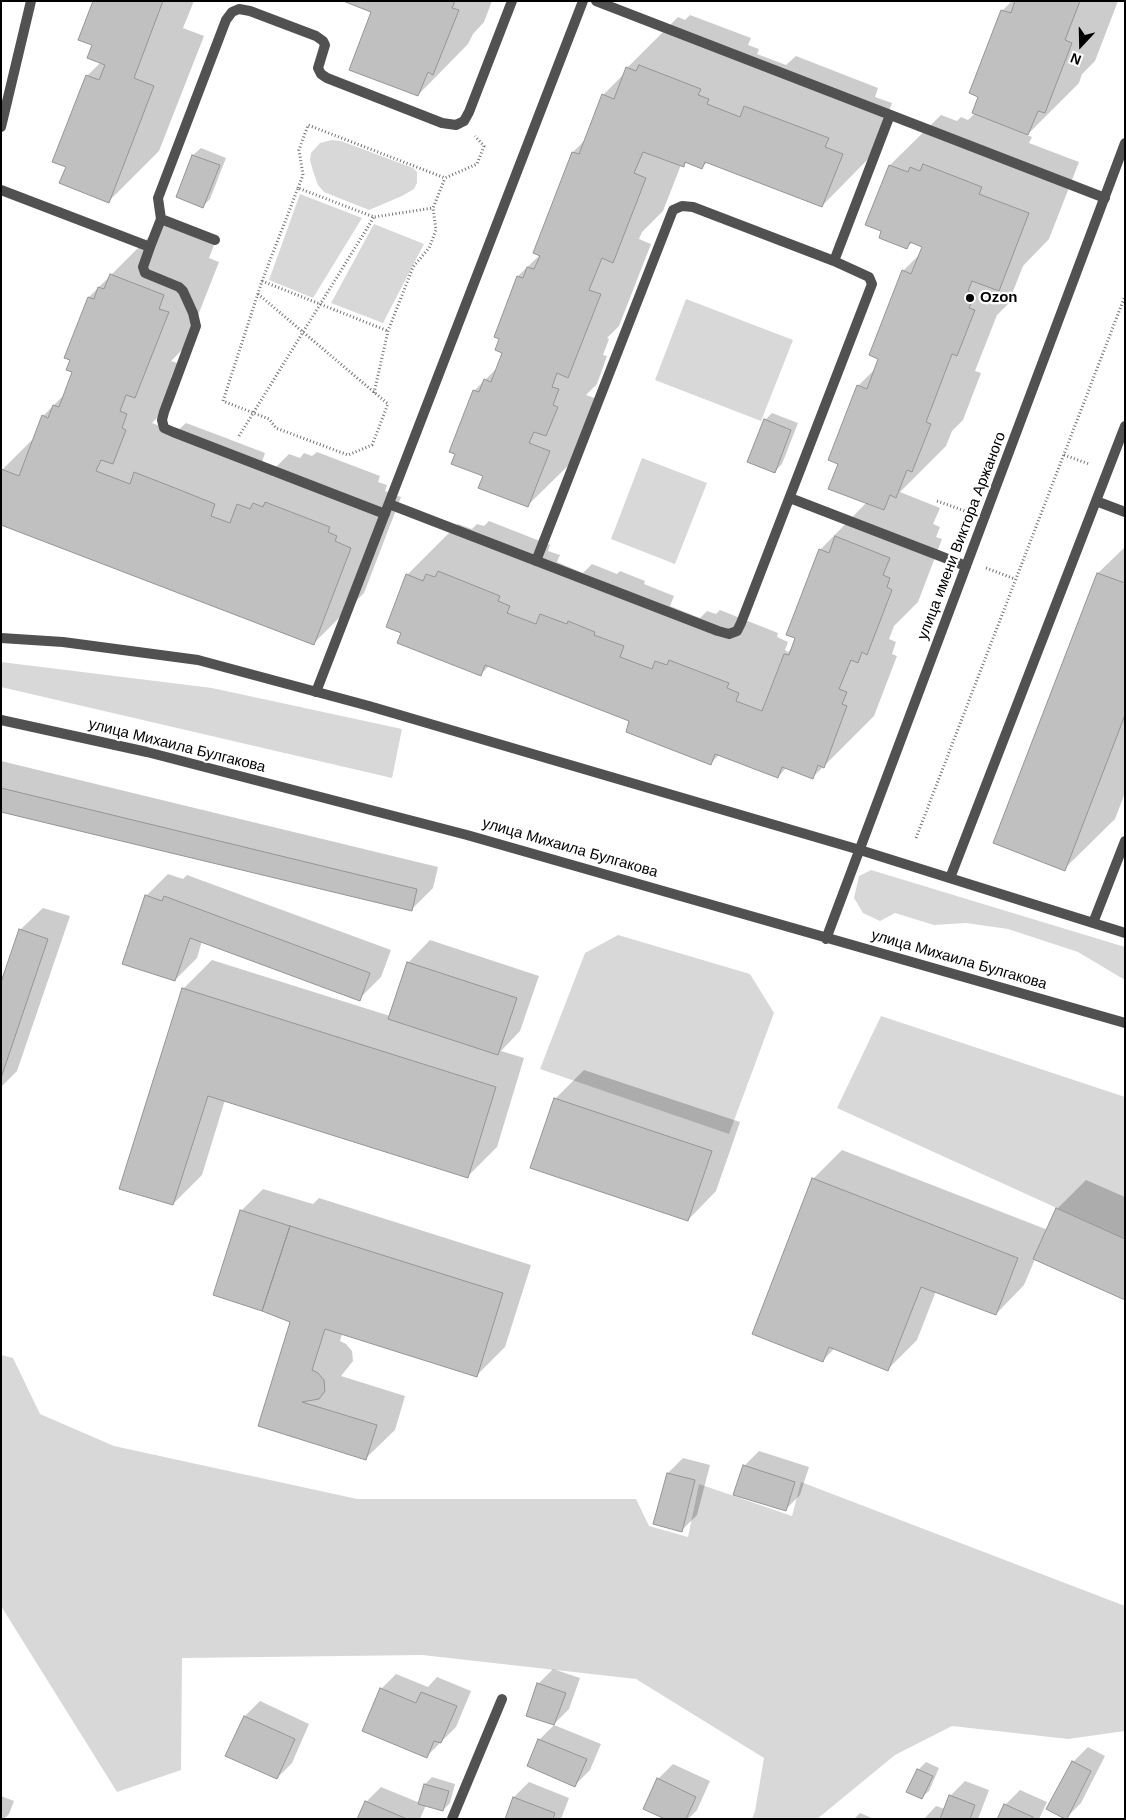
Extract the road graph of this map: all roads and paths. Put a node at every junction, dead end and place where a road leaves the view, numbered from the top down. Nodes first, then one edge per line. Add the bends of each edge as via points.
1 (31, 1) edge
2 (512, 1) edge
3 (583, 1) edge
4 (596, 1) edge
5 (890, 115) junction
6 (1, 127) edge
7 (1125, 144) edge
8 (480, 156) dead end
9 (444, 178) junction
10 (298, 188) junction
11 (1, 190) edge
12 (1104, 198) junction
13 (433, 208) junction
14 (374, 217) junction
15 (161, 219) junction
16 (215, 240) dead end
17 (150, 247) junction
18 (834, 262) junction
19 (262, 282) junction
20 (258, 294) junction
21 (1125, 296) edge
22 (320, 304) junction
23 (388, 331) junction
24 (303, 333) junction
25 (374, 393) junction
26 (253, 413) junction
27 (1125, 426) edge
28 (238, 436) dead end
29 (1064, 455) junction
30 (1107, 472) junction
31 (790, 498) junction
32 (937, 501) dead end
33 (1096, 501) junction
34 (389, 504) junction
35 (966, 512) dead end
36 (1125, 512) edge
37 (385, 514) junction
38 (536, 561) junction
39 (966, 566) junction
40 (983, 567) dead end
41 (1015, 580) junction
42 (1, 638) edge
43 (316, 692) junction
44 (1, 720) edge
45 (916, 838) dead end
46 (1125, 842) edge
47 (860, 850) junction
48 (950, 878) junction
49 (1093, 923) junction
50 (1125, 933) edge
51 (826, 939) junction
52 (1125, 1023) edge
53 (502, 1699) dead end
54 (452, 1819) edge

1 - 6 street
2 - 15 street via 469,112 464,121 456,125 442,123 327,78 318,68 325,45 316,36 250,11 239,9 232,12 226,20 158,198
3 - 34 street
4 - 5 street
5 - 12 street
5 - 18 street
7 - 12 street, улица имени Виктора Аржаного
8 - 9 path via 477,164
9 - 10 path via 308,125 299,150 303,175
9 - 13 path
10 - 14 path
10 - 19 path
11 - 17 street
12 - 39 street, улица имени Виктора Аржаного
13 - 14 path
13 - 23 path via 436,230 430,248 413,267
14 - 22 path
15 - 16 street
15 - 17 street
17 - 37 street via 143,267 145,273 179,287 196,320 194,334 164,412 164,428
18 - 31 street via 869,277 872,284
18 - 38 street via 693,207 682,206 673,210
19 - 20 path
19 - 22 path
20 - 24 path
20 - 26 path via 223,401
21 - 29 path
22 - 23 path
22 - 24 path
23 - 25 path
24 - 25 path
24 - 26 path
25 - 26 path via 388,404 372,445 348,455 276,428 269,419
26 - 28 path
27 - 30 street
29 - 30 path
29 - 41 path
30 - 33 street
31 - 38 street via 741,623 737,631 729,634
31 - 39 street
32 - 35 path
33 - 36 street
33 - 48 street
34 - 37 street
34 - 38 street
37 - 43 street
39 - 47 street, улица имени Виктора Аржаного
40 - 41 path
41 - 45 path
42 - 43 street via 63,642 198,660
43 - 47 street
44 - 51 street, улица Михаила Булгакова via 147,752 467,834
46 - 49 street
47 - 48 street
47 - 51 street, улица имени Виктора Аржаного
48 - 49 street
49 - 50 street
51 - 52 street, улица Михаила Булгакова
53 - 54 street

